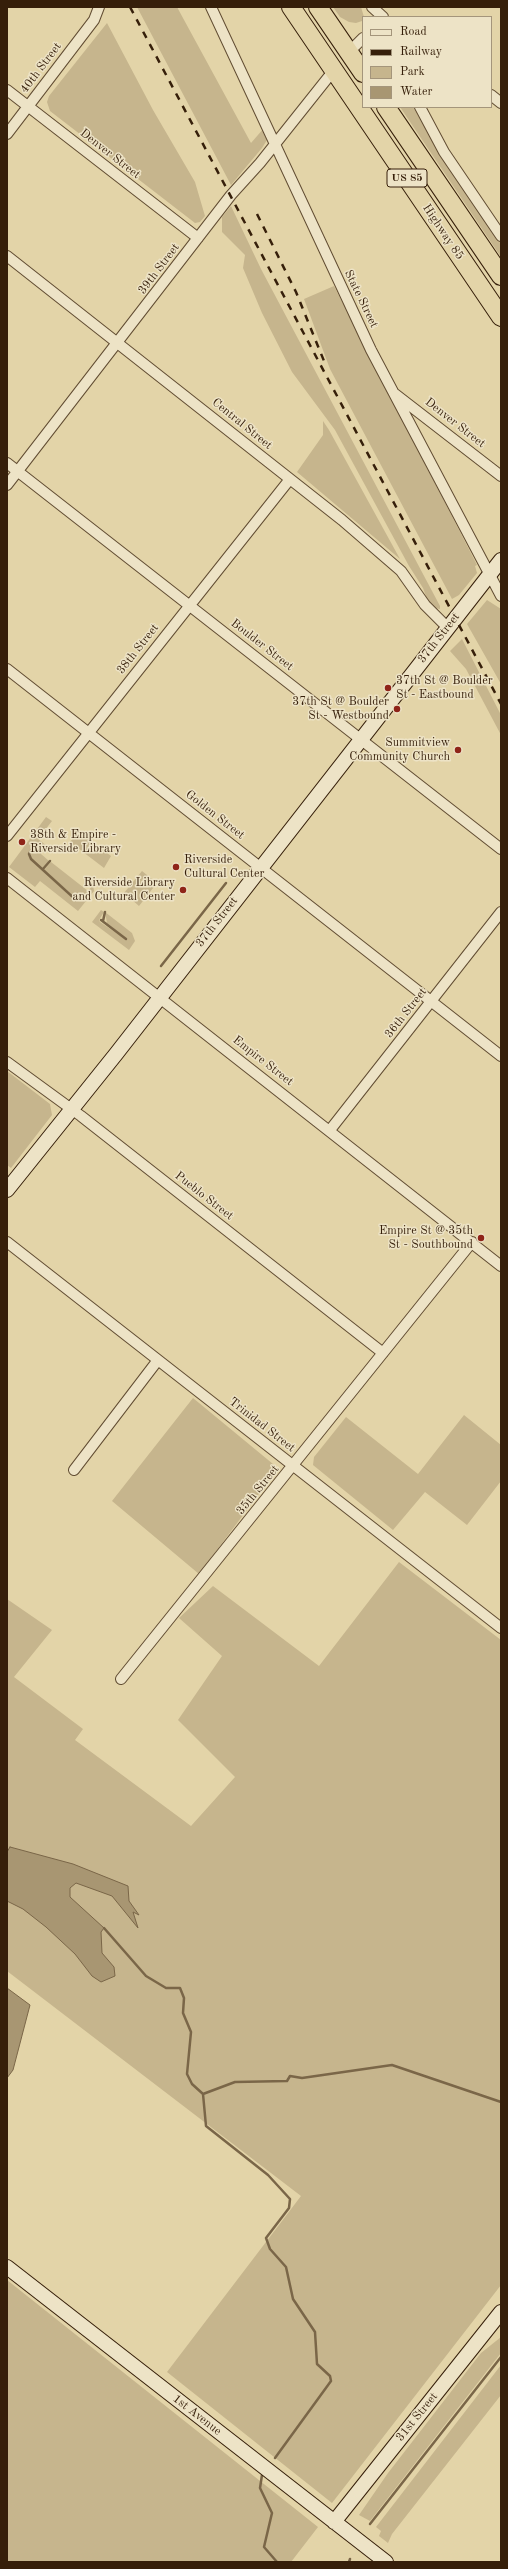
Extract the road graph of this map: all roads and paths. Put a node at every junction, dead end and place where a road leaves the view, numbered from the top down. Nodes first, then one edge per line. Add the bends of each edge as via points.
1 (211, 7) edge
2 (291, 7) edge
3 (318, 7) edge
4 (374, 8) edge
5 (97, 12) edge
6 (383, 16) edge
7 (362, 39) edge
8 (348, 52) junction
9 (334, 70) junction
10 (362, 72) edge
11 (7, 90) edge
12 (492, 97) edge
13 (501, 104) edge
14 (28, 107) junction
15 (387, 108) edge
16 (421, 108) edge
17 (7, 134) edge
18 (276, 144) junction
19 (501, 236) edge
20 (198, 238) junction
21 (7, 256) edge
22 (501, 276) edge
23 (501, 317) edge
24 (118, 342) junction
25 (392, 392) junction
26 (7, 463) edge
27 (17, 471) junction
28 (501, 476) edge
29 (290, 479) junction
30 (7, 485) edge
31 (501, 560) edge
32 (490, 574) junction
33 (501, 596) edge
34 (189, 605) junction
35 (447, 627) junction
36 (7, 669) edge
37 (89, 733) junction
38 (360, 739) junction
39 (7, 836) edge
40 (501, 849) edge
41 (260, 867) junction
42 (7, 878) edge
43 (501, 912) edge
44 (159, 997) junction
45 (432, 1002) junction
46 (501, 1056) edge
47 (7, 1062) edge
48 (72, 1109) junction
49 (330, 1130) junction
50 (7, 1190) edge
51 (7, 1242) edge
52 (472, 1242) junction
53 (499, 1261) edge
54 (383, 1353) junction
55 (158, 1360) junction
56 (294, 1466) junction
57 (74, 1470) dead end
58 (501, 1628) edge
59 (122, 1679) dead end
60 (7, 2267) edge
61 (501, 2312) edge
62 (334, 2522) junction
63 (386, 2562) edge

1 - 18 street, State Street
2 - 9 highway, Highway 85 / US 85
3 - 8 highway
4 - 6 street
5 - 14 street, 40th Street
7 - 8 street
8 - 10 highway
9 - 18 street, 39th Street
9 - 23 highway, Highway 85 / US 85
11 - 14 street, Denver Street
12 - 13 street
14 - 17 street, 40th Street
14 - 20 street, Denver Street
15 - 22 highway, Highway 85 / US 85
16 - 19 street via 444,152
18 - 20 street, 39th Street via 231,195
18 - 25 street, State Street via 330,266
20 - 24 street, 39th Street
21 - 24 street, Central Street
24 - 27 street, 39th Street
24 - 29 street, Central Street
25 - 28 street, Denver Street
25 - 32 street, State Street
26 - 27 street, Boulder Street
27 - 30 street, 39th Street
27 - 34 street, Boulder Street
29 - 34 street, 38th Street
29 - 35 street, Central Street via 400,571 425,605
31 - 32 main road, 37th Street
32 - 33 street, State Street
32 - 35 main road, 37th Street
34 - 37 street, 38th Street
34 - 38 street, Boulder Street
35 - 38 main road, 37th Street
36 - 37 street, Golden Street
37 - 39 street, 38th Street
37 - 41 street, Golden Street
38 - 40 street, Boulder Street
38 - 41 main road, 37th Street
41 - 44 main road, 37th Street
41 - 45 street, Golden Street
42 - 44 street, Empire Street
43 - 45 street, 36th Street
44 - 48 main road, 37th Street
44 - 49 street, Empire Street
45 - 46 street, Golden Street
45 - 49 street, 36th Street
47 - 48 street, Pueblo Street
48 - 50 main road, 37th Street
48 - 54 street, Pueblo Street
49 - 52 street, Empire Street
51 - 55 street, Trinidad Street
52 - 53 street, Empire Street
52 - 54 street, 35th Street
54 - 56 street, 35th Street
55 - 56 street, Trinidad Street
55 - 57 street
56 - 58 street, Trinidad Street
56 - 59 street, 35th Street
60 - 62 main road, 1st Avenue
61 - 62 main road, 31st Street
62 - 63 main road, 1st Avenue

